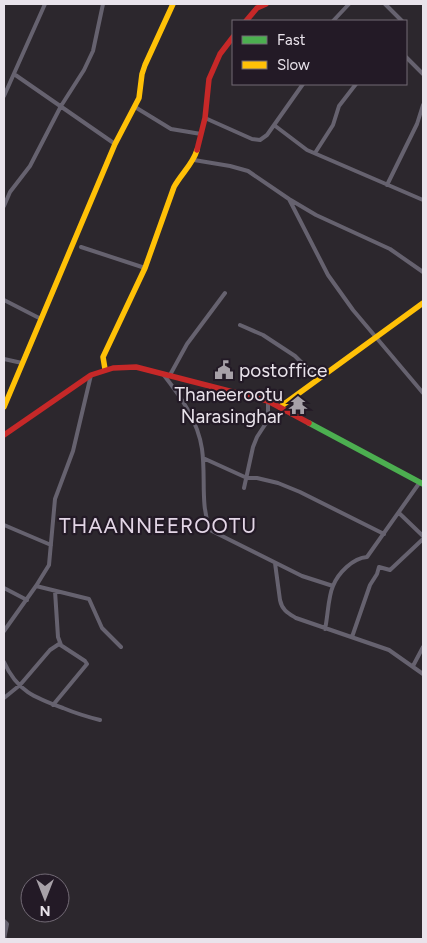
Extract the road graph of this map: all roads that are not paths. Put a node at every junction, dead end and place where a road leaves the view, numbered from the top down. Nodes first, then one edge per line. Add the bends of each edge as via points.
1 (45, 4) edge
2 (102, 4) edge
3 (173, 4) edge
4 (266, 4) edge
5 (349, 4) edge
6 (385, 4) edge
7 (255, 6) edge
8 (247, 20) edge
9 (334, 20) edge
10 (401, 20) edge
11 (232, 40) edge
12 (407, 58) edge
13 (14, 74) junction
14 (423, 74) edge
15 (301, 85) edge
16 (355, 85) edge
17 (4, 96) edge
18 (423, 105) edge
19 (61, 106) junction
20 (135, 107) junction
21 (205, 118) junction
22 (274, 125) junction
23 (201, 134) junction
24 (115, 144) junction
25 (315, 154) junction
26 (194, 160) junction
27 (387, 185) junction
28 (289, 199) junction
29 (423, 200) edge
30 (4, 206) edge
31 (81, 247) dead end
32 (145, 268) junction
33 (423, 272) edge
34 (224, 293) dead end
35 (4, 300) edge
36 (423, 303) edge
37 (41, 319) junction
38 (240, 325) dead end
39 (376, 338) junction
40 (4, 359) edge
41 (22, 363) junction
42 (105, 369) junction
43 (162, 373) junction
44 (91, 375) junction
45 (170, 375) junction
46 (318, 379) junction
47 (423, 393) edge
48 (268, 400) junction
49 (4, 407) edge
50 (280, 407) junction
51 (4, 435) edge
52 (203, 458) junction
53 (247, 478) junction
54 (422, 483) edge
55 (244, 488) dead end
56 (398, 513) junction
57 (4, 525) edge
58 (384, 534) junction
59 (423, 538) edge
60 (51, 545) junction
61 (275, 563) junction
62 (36, 586) junction
63 (333, 586) junction
64 (4, 588) edge
65 (55, 591) junction
66 (27, 600) junction
67 (325, 628) junction
68 (4, 631) edge
69 (352, 637) junction
70 (61, 645) junction
71 (121, 647) dead end
72 (423, 647) edge
73 (4, 662) edge
74 (413, 666) junction
75 (423, 674) edge
76 (20, 685) junction
77 (4, 698) edge
78 (53, 705) junction
79 (100, 720) dead end
80 (4, 921) edge
81 (4, 939) edge

1 - 13 street
2 - 19 street via 93,51
3 - 20 main road via 145,65
4 - 7 main road
5 - 9 street
6 - 10 street
7 - 8 main road
11 - 21 main road via 220,54 210,79
12 - 14 street
13 - 17 street
13 - 19 street
15 - 22 street
16 - 25 street via 338,106 333,125
18 - 27 street
19 - 24 street
19 - 30 street via 37,154
20 - 23 street via 171,129
20 - 24 main road
21 - 22 street via 260,140
21 - 23 main road
22 - 25 street
23 - 26 main road
24 - 37 main road
25 - 27 street
26 - 28 street via 248,171
26 - 32 main road via 174,187
27 - 29 street
28 - 33 street via 390,249
28 - 39 street via 328,274
31 - 32 street
32 - 42 main road via 103,357
34 - 45 street via 187,344
35 - 37 street
36 - 39 main road
37 - 41 main road
38 - 46 street via 296,356
39 - 46 main road
39 - 47 street
40 - 41 street
41 - 49 main road
42 - 43 main road via 126,366
42 - 44 main road
43 - 45 main road
43 - 52 street via 182,398 193,419
44 - 51 main road
44 - 60 street via 73,451 55,499
45 - 48 main road
46 - 50 main road
48 - 50 main road
48 - 53 street via 268,420 253,447
50 - 54 main road
52 - 53 street
52 - 61 street via 203,495 210,530
53 - 55 street
53 - 58 street via 278,483
54 - 56 street
56 - 58 street
56 - 59 street
57 - 60 street
58 - 63 street via 367,557 354,561
59 - 69 street via 390,570 379,567
60 - 62 street via 49,566
61 - 63 street
61 - 67 street via 281,606 296,618
62 - 65 street
62 - 66 street
63 - 67 street
64 - 66 street
65 - 70 street
65 - 71 street via 89,599 102,628
66 - 68 street
67 - 69 street
69 - 74 street via 389,650
70 - 76 street via 50,650
70 - 78 street via 87,664
72 - 74 street
73 - 76 street
74 - 75 street
76 - 77 street
76 - 78 street via 31,696
78 - 79 street
80 - 81 street via 7,924

